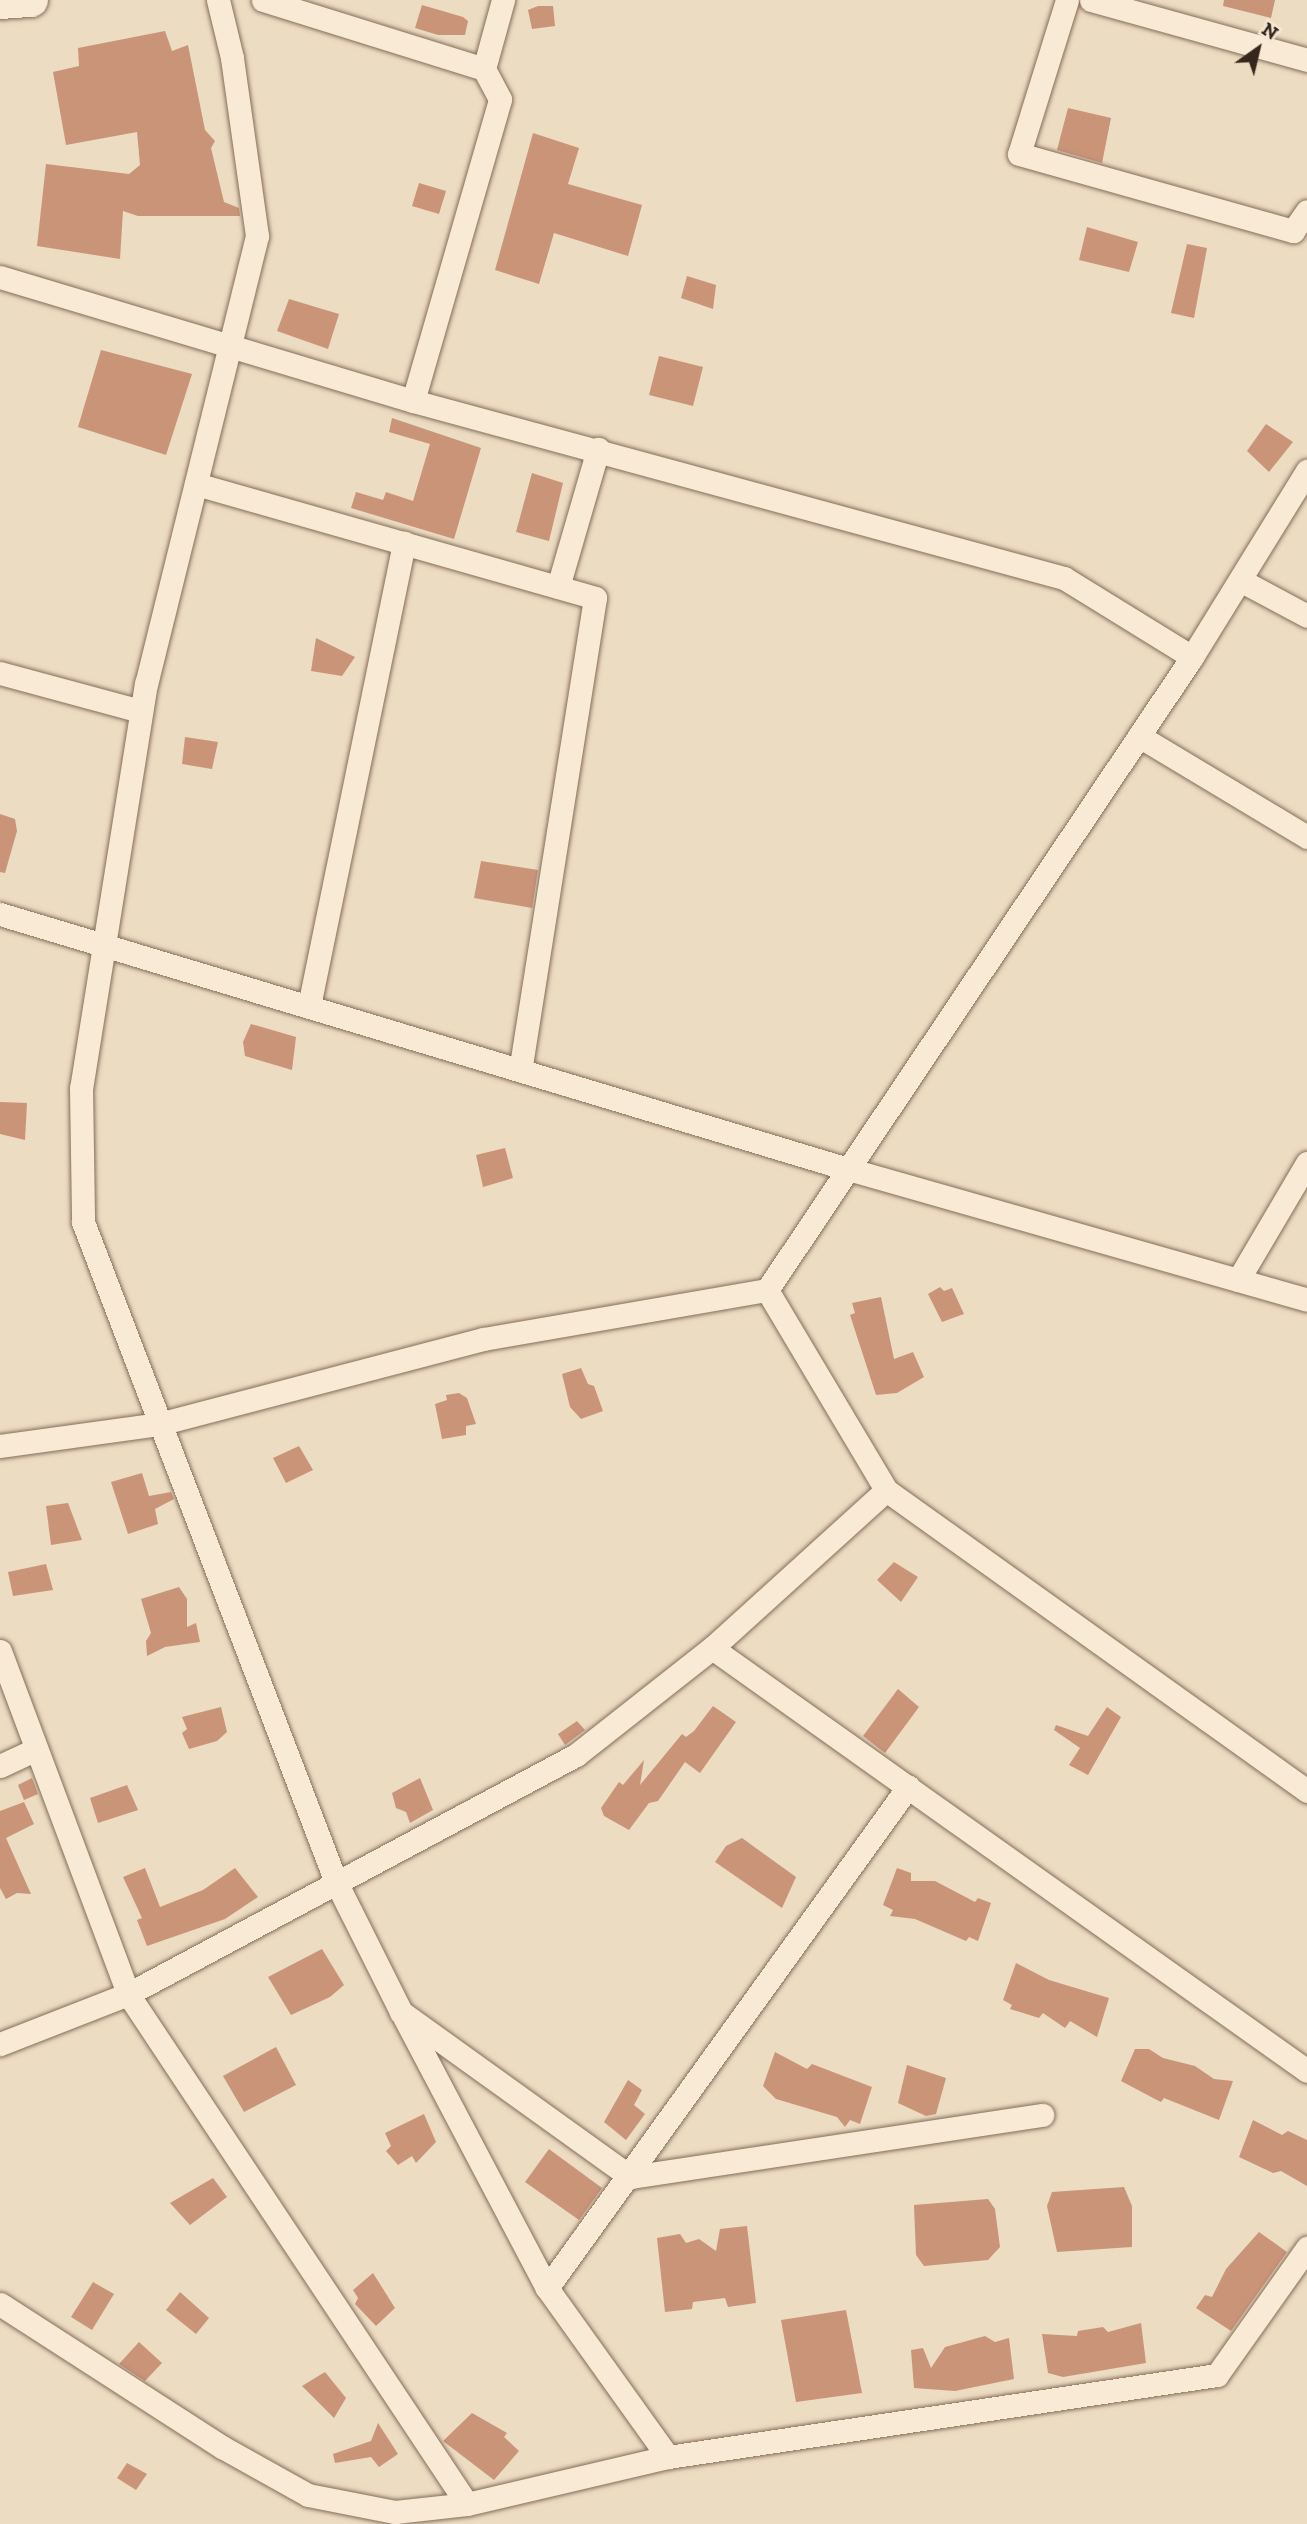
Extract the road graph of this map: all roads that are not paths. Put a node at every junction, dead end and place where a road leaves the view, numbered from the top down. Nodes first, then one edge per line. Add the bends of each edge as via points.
1 (31, 0) edge
2 (218, 0) edge
3 (263, 0) edge
4 (503, 0) edge
5 (1067, 0) edge
6 (1091, 0) edge
7 (0, 2) edge
8 (299, 5) edge
9 (1307, 60) edge
10 (484, 69) junction
11 (1307, 211) edge
12 (0, 277) edge
13 (230, 348) junction
14 (413, 401) junction
15 (598, 449) junction
16 (1307, 471) edge
17 (196, 484) junction
18 (404, 543) junction
19 (1240, 580) junction
20 (558, 587) junction
21 (1307, 616) edge
22 (1192, 657) junction
23 (0, 673) edge
24 (141, 711) junction
25 (1139, 736) junction
26 (1307, 837) edge
27 (0, 914) edge
28 (104, 944) junction
29 (309, 1006) junction
30 (520, 1070) junction
31 (1307, 1163) edge
32 (848, 1169) junction
33 (1238, 1280) junction
34 (767, 1290) junction
35 (1307, 1300) edge
36 (159, 1424) junction
37 (0, 1446) edge
38 (886, 1490) junction
39 (712, 1648) junction
40 (0, 1651) edge
41 (36, 1749) junction
42 (0, 1766) edge
43 (908, 1787) junction
44 (1307, 1791) edge
45 (336, 1882) junction
46 (128, 1994) junction
47 (401, 2012) junction
48 (0, 2044) edge
49 (1307, 2071) edge
50 (1041, 2115) dead end
51 (631, 2177) junction
52 (1307, 2248) edge
53 (547, 2288) junction
54 (0, 2304) edge
55 (668, 2457) junction
56 (467, 2504) junction

1 - 7 street
2 - 13 street via 232,58 257,236
3 - 8 street
4 - 10 street
5 - 11 street via 1019,154 1293,231
6 - 9 street
8 - 10 street
10 - 14 street via 500,99
12 - 13 street
13 - 14 street
13 - 17 street
14 - 15 street
15 - 20 street
15 - 22 street via 1064,578
16 - 19 street
17 - 18 street
17 - 24 street
18 - 20 street
18 - 29 street
19 - 21 street
19 - 22 street
20 - 30 street via 595,598
22 - 25 street
23 - 24 street
24 - 28 street
25 - 26 street
25 - 32 street
27 - 28 street
28 - 29 street
28 - 36 street via 81,1088 83,1222
29 - 30 street
30 - 32 street
31 - 33 street
32 - 33 street
32 - 34 street
33 - 35 street
34 - 36 street via 484,1339
34 - 38 street
36 - 37 street
36 - 45 street
38 - 39 street
38 - 44 street
39 - 43 street
39 - 45 street via 576,1755
40 - 41 street
41 - 42 street
41 - 46 street
43 - 49 street
43 - 51 street
45 - 46 street
45 - 47 street
46 - 48 street
46 - 56 street
47 - 51 street
47 - 53 street
50 - 51 street
51 - 53 street
52 - 55 street via 1217,2375
53 - 55 street
54 - 56 street via 222,2447 309,2494 395,2512
55 - 56 street

